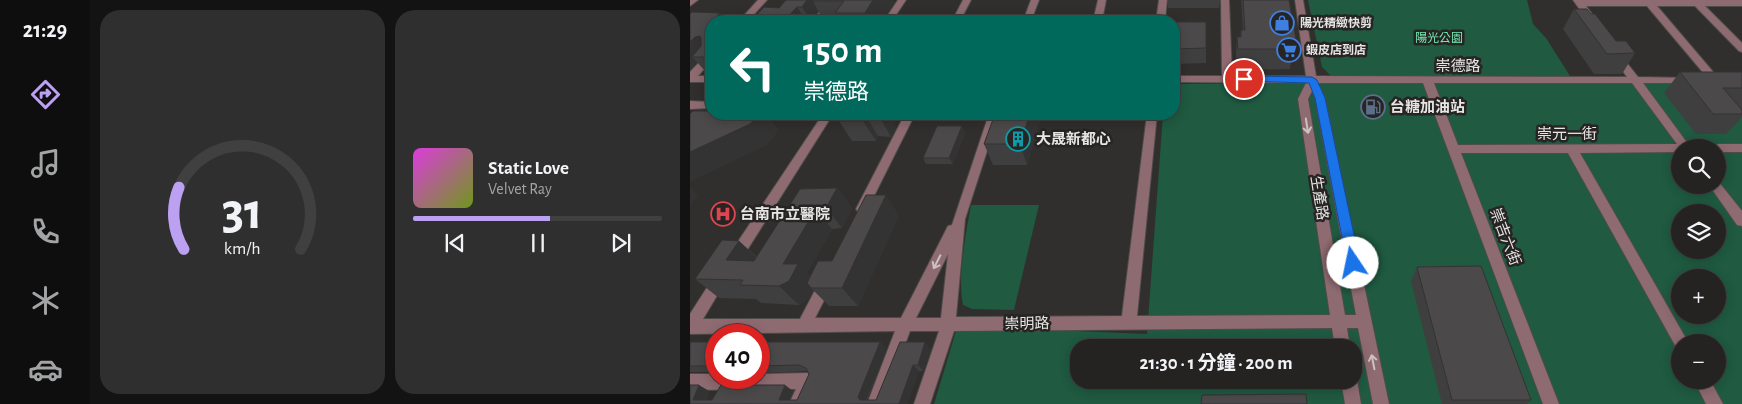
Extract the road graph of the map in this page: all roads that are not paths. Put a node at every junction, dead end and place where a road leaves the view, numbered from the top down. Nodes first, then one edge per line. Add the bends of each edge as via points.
1 (694, 0) edge
2 (763, 0) edge
3 (833, 0) edge
4 (902, 0) edge
5 (967, 0) edge
6 (1035, 0) edge
7 (1102, 0) edge
8 (1163, 0) edge
9 (1225, 0) edge
10 (1299, 0) edge
11 (1578, 1) edge
12 (1648, 1) edge
13 (1696, 1) edge
14 (1742, 3) edge
15 (690, 4) edge
16 (749, 15) edge
17 (822, 15) edge
18 (892, 15) edge
19 (959, 15) edge
20 (1029, 15) edge
21 (1099, 15) edge
22 (1162, 15) edge
23 (1601, 34) edge
24 (1613, 49) edge
25 (1742, 49) edge
26 (705, 62) edge
27 (690, 78) edge
28 (705, 79) edge
29 (1180, 79) edge
30 (1227, 79) junction
31 (1312, 80) junction
32 (1635, 80) junction
33 (1428, 81) junction
34 (690, 105) edge
35 (705, 105) edge
36 (824, 120) edge
37 (907, 120) edge
38 (992, 120) edge
39 (1151, 120) edge
40 (1679, 139) edge
41 (1671, 148) edge
42 (1726, 148) edge
43 (1742, 148) edge
44 (1454, 149) junction
45 (1572, 149) junction
46 (1721, 194) edge
47 (858, 216) edge
48 (959, 218) junction
49 (1742, 221) edge
50 (832, 269) edge
51 (1339, 321) junction
52 (1365, 321) junction
53 (1129, 323) junction
54 (906, 325) junction
55 (948, 325) junction
56 (690, 326) edge
57 (804, 326) junction
58 (1676, 334) edge
59 (1342, 339) edge
60 (770, 381) edge
61 (690, 382) edge
62 (705, 382) edge
63 (721, 389) edge
64 (1350, 389) edge
65 (1707, 389) edge
66 (717, 397) edge
67 (797, 404) edge
68 (875, 404) edge
69 (922, 404) edge
70 (1353, 404) edge
71 (1381, 404) edge
72 (1551, 404) edge
73 (1715, 404) edge

1 - 15 street
2 - 16 street
3 - 17 street
4 - 18 street
5 - 19 street
6 - 20 street
7 - 21 street
8 - 22 street
9 - 30 street
10 - 31 street, 生產路
11 - 12 street
11 - 23 street
12 - 13 street
12 - 32 street, 崇德路 via 1710,80
13 - 14 street
13 - 25 street
24 - 32 street
26 - 27 street
27 - 28 street
29 - 30 street, 崇德路
30 - 31 street, 崇德路
31 - 33 street, 崇德路
31 -> 51 street, 生產路 via 1303,99
31 - 52 street, 生產路 via 1320,98
32 - 33 street, 崇德路
32 - 40 street
33 - 44 street, 崇吉六街
34 - 35 street
36 - 56 street
37 - 47 street
38 - 48 street
39 - 53 street
41 - 45 street, 崇元一街
42 - 43 street
44 - 45 street, 崇元一街
44 - 72 street, 崇吉六街
45 - 58 street
46 - 49 street
48 -> 54 street
48 - 55 street
50 - 57 street
51 - 52 street, 崇明路
51 - 53 street, 崇明路
51 - 59 street, 生產路
71 -> 52 street, 生產路
53 - 55 street, 崇明路
54 - 55 street, 崇明路
54 - 57 street, 崇明路
54 - 68 street
55 - 69 street
56 - 57 street, 崇明路
60 - 67 street via 807,381
61 - 62 street
63 - 66 street
64 - 70 street
65 - 73 street

